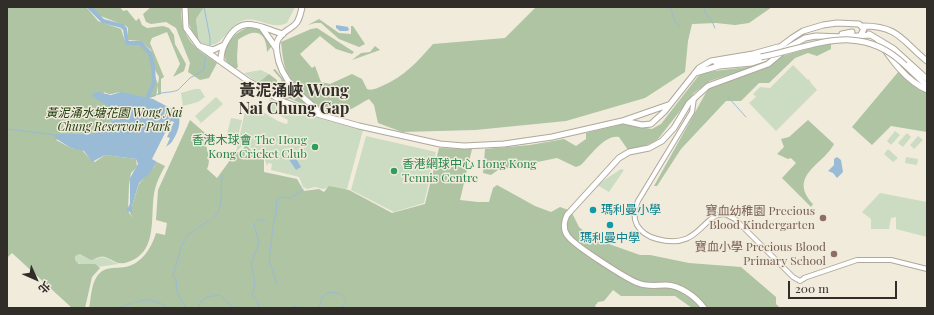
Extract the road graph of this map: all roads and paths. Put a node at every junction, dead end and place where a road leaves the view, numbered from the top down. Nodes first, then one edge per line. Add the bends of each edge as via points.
1 (185, 7) edge
2 (302, 7) edge
3 (262, 28) junction
4 (864, 29) junction
5 (855, 31) junction
6 (283, 34) junction
7 (873, 36) junction
8 (275, 40) junction
9 (225, 44) junction
10 (779, 47) junction
11 (209, 51) junction
12 (222, 61) junction
13 (927, 61) edge
14 (696, 73) junction
15 (927, 79) edge
16 (291, 85) junction
17 (927, 86) edge
18 (927, 90) edge
19 (274, 95) junction
20 (694, 98) junction
21 (668, 106) junction
22 (324, 116) junction
23 (639, 116) junction
24 (622, 121) junction
25 (642, 125) junction
26 (927, 269) edge
27 (704, 308) edge

1 - 11 main road via 186,28 200,46
2 - 6 main road via 298,23
3 - 6 main road
3 - 8 main road
3 - 9 main road via 254,24 242,25 232,32
4 - 5 main road
4 - 5 main road via 859,24
4 - 7 main road
4 - 13 main road via 874,26 897,33
5 - 7 main road
5 - 10 main road via 837,23 802,31
5 - 20 main road via 805,38 786,48 768,64 708,86
6 - 8 main road
7 - 15 main road via 900,54
7 - 18 main road via 912,82
8 - 16 main road via 281,72
9 - 11 main road
9 - 12 main road
10 - 14 main road via 760,61 719,66
10 - 14 main road via 759,53 711,60
11 - 12 main road
12 - 19 main road via 248,81
14 - 17 main road, bridge via 713,63 761,57 822,41 846,39 862,41 889,52
14 - 21 main road
16 - 19 main road via 288,95
16 - 22 main road
19 - 22 main road via 282,101
20 - 26 street via 692,112 636,205 634,215 638,226 645,233 655,239 678,241 692,236 716,215 726,214 735,219 770,256 800,281 857,260 891,260
20 - 27 main road via 672,131 662,141 649,148 626,153 612,164 569,212 564,226 567,235 573,241 629,279 648,286 678,287
21 - 23 main road
21 - 25 main road via 651,124
22 - 24 main road via 413,139 464,146 504,144 552,137
23 - 24 main road
23 - 25 main road via 638,120
24 - 25 main road

